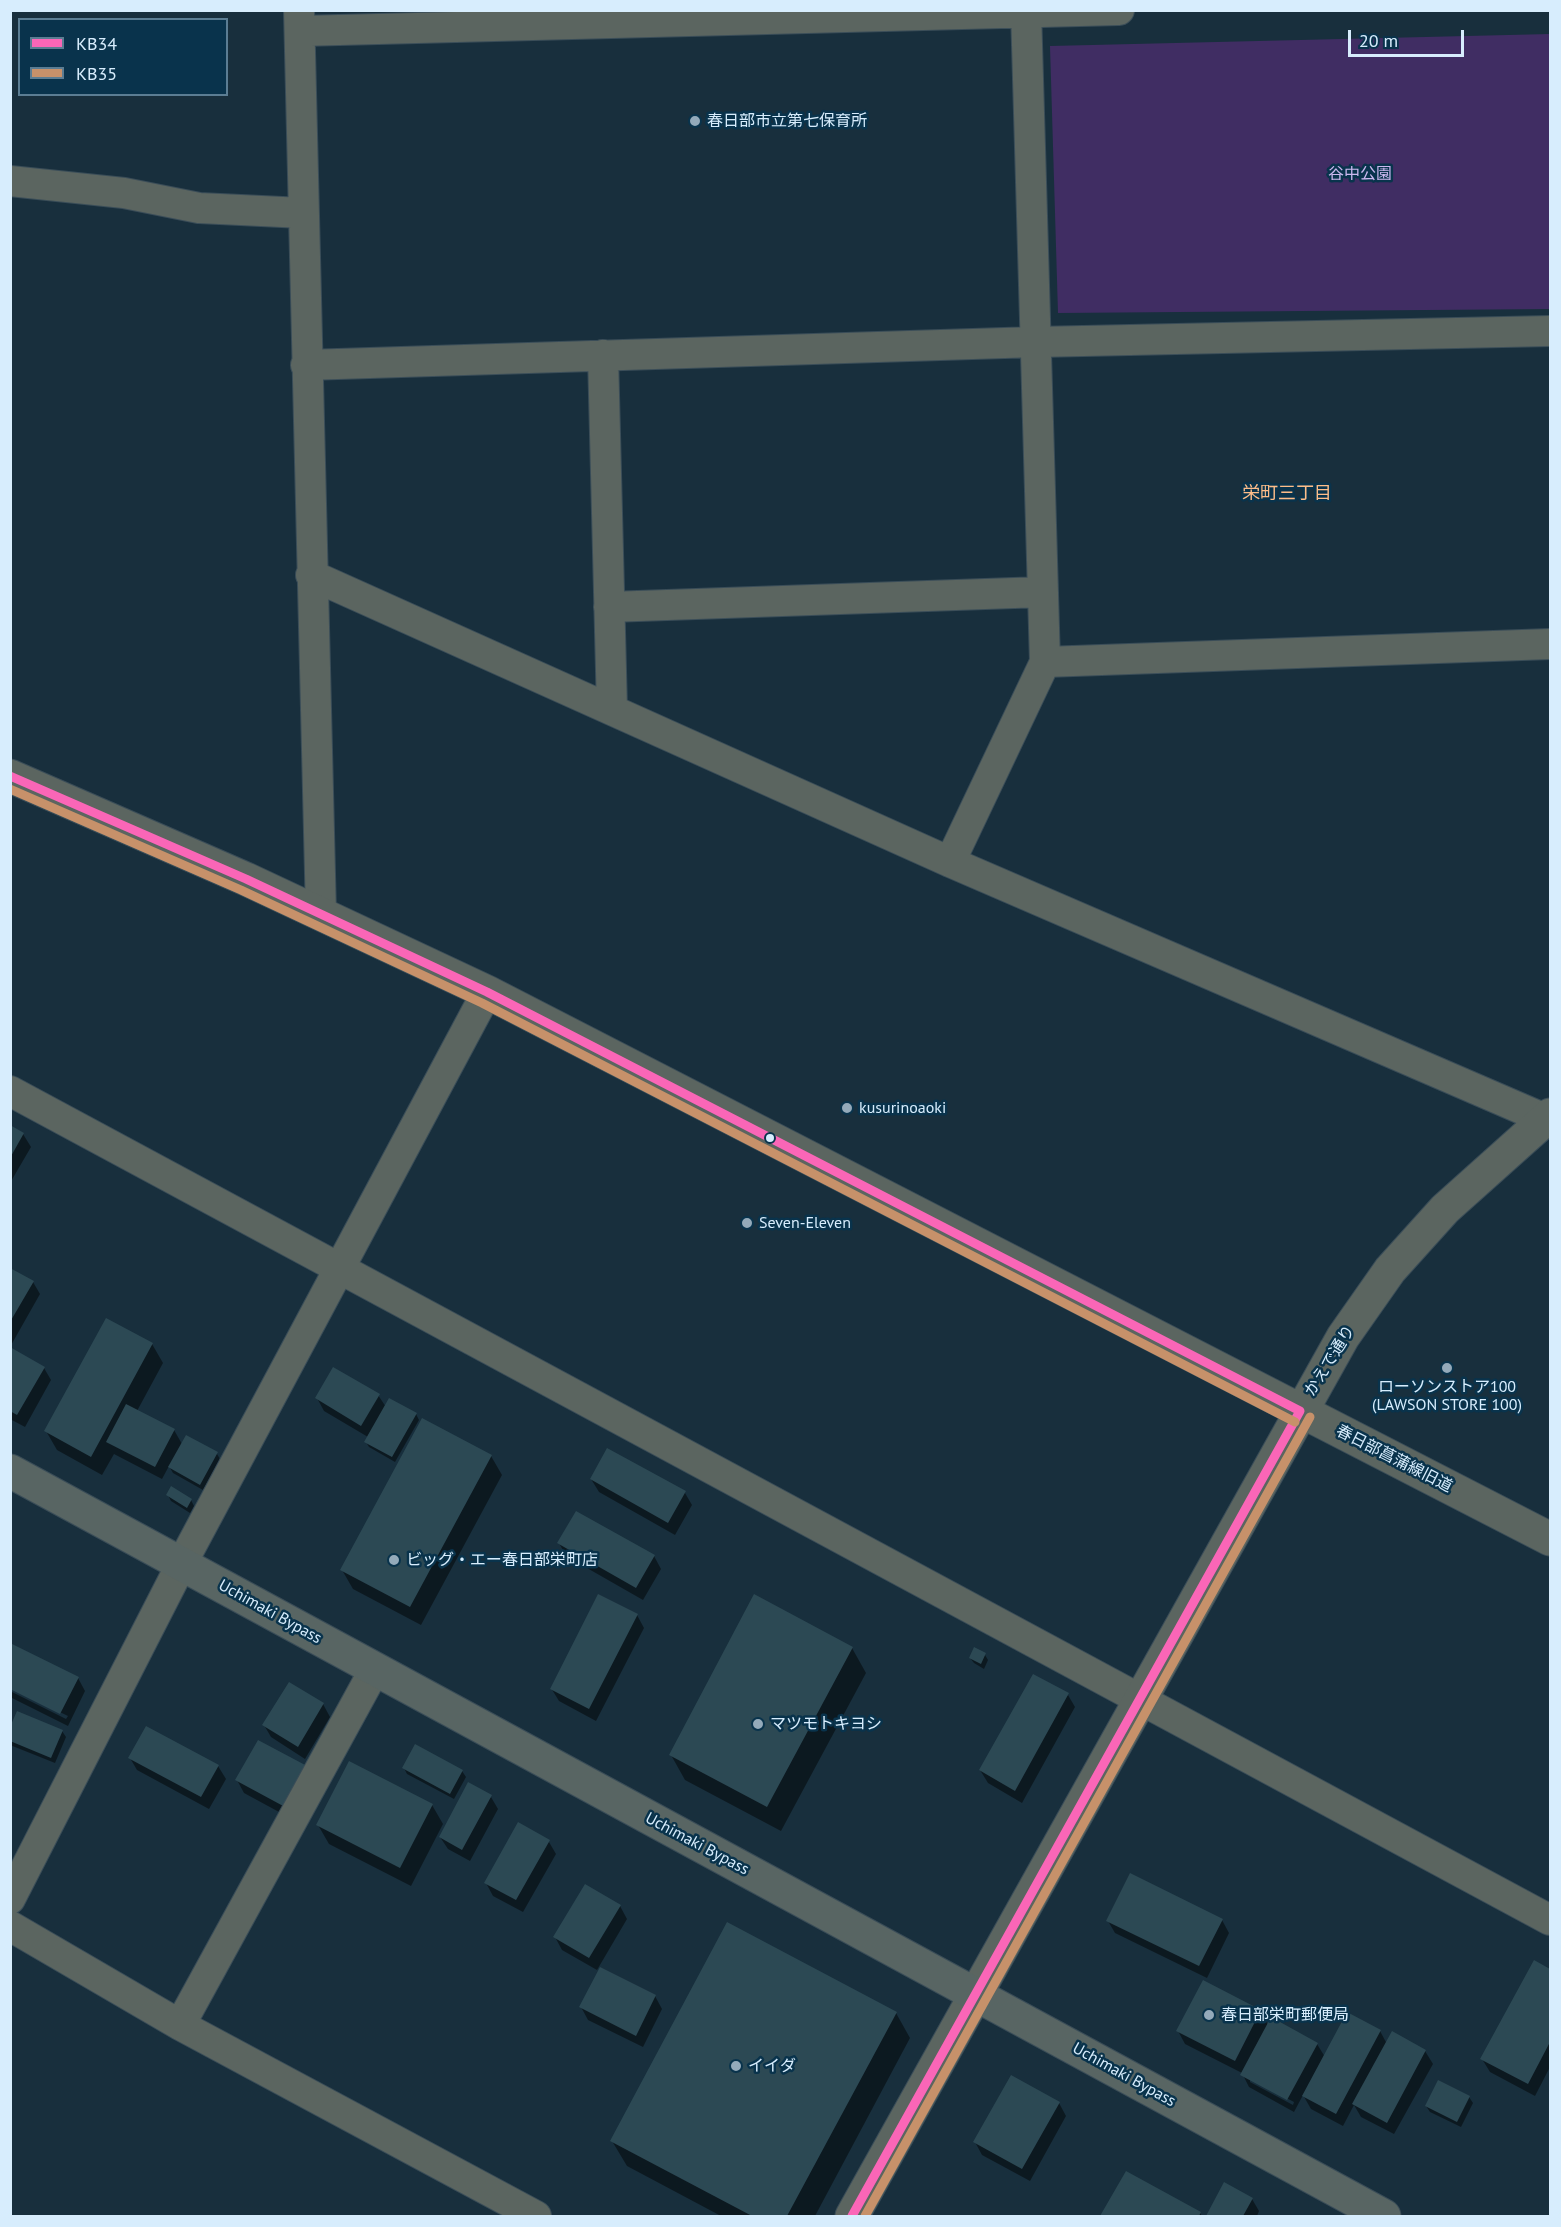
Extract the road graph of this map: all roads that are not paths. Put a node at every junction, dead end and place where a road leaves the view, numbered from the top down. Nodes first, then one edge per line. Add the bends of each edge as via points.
1 (1119, 10) edge
2 (1026, 12) edge
3 (299, 21) edge
4 (10, 181) edge
5 (303, 213) junction
6 (1551, 331) edge
7 (1036, 342) junction
8 (603, 356) junction
9 (306, 365) junction
10 (311, 575) junction
11 (1043, 592) junction
12 (609, 607) junction
13 (1551, 644) edge
14 (1045, 662) junction
15 (612, 710) junction
16 (10, 776) edge
17 (950, 862) junction
18 (321, 914) junction
19 (487, 992) junction
20 (10, 1091) edge
21 (1548, 1117) edge
22 (341, 1267) junction
23 (1300, 1411) junction
24 (10, 1471) edge
25 (1551, 1539) edge
26 (182, 1563) junction
27 (375, 1669) junction
28 (1140, 1698) junction
29 (10, 1899) edge
30 (1551, 1920) edge
31 (10, 1926) edge
32 (976, 1995) junction
33 (180, 2025) junction
34 (536, 2217) edge
35 (852, 2217) edge
36 (1384, 2217) edge

1 - 2 street
2 - 3 street
2 - 7 street
3 - 5 street
4 - 5 street via 124,193 199,208
5 - 9 street
6 - 7 street
7 - 8 street
7 - 11 street
8 - 9 street
8 - 12 street
9 - 10 street
10 - 15 street
10 - 18 street
11 - 12 street
11 - 14 street
12 - 15 street
13 - 14 street
14 - 17 street
15 - 17 street
16 - 18 street, 春日部菖蒲線旧道
17 - 21 street
18 - 19 street, 春日部菖蒲線旧道
19 - 22 street
19 - 23 street, 春日部菖蒲線旧道
20 - 22 street
21 - 23 street, かえで通り via 1445,1209 1390,1270 1343,1337
22 - 26 street
22 - 28 street
23 - 25 street, 春日部菖蒲線旧道
23 - 28 street, かえで通り
24 - 26 main road, Uchimaki Bypass
26 - 27 main road, Uchimaki Bypass
26 - 29 street
27 - 32 main road, Uchimaki Bypass
27 - 33 street
28 - 30 street
28 - 32 street, かえで通り
31 - 33 street
32 - 35 street, かえで通り
32 - 36 main road, Uchimaki Bypass
33 - 34 street

